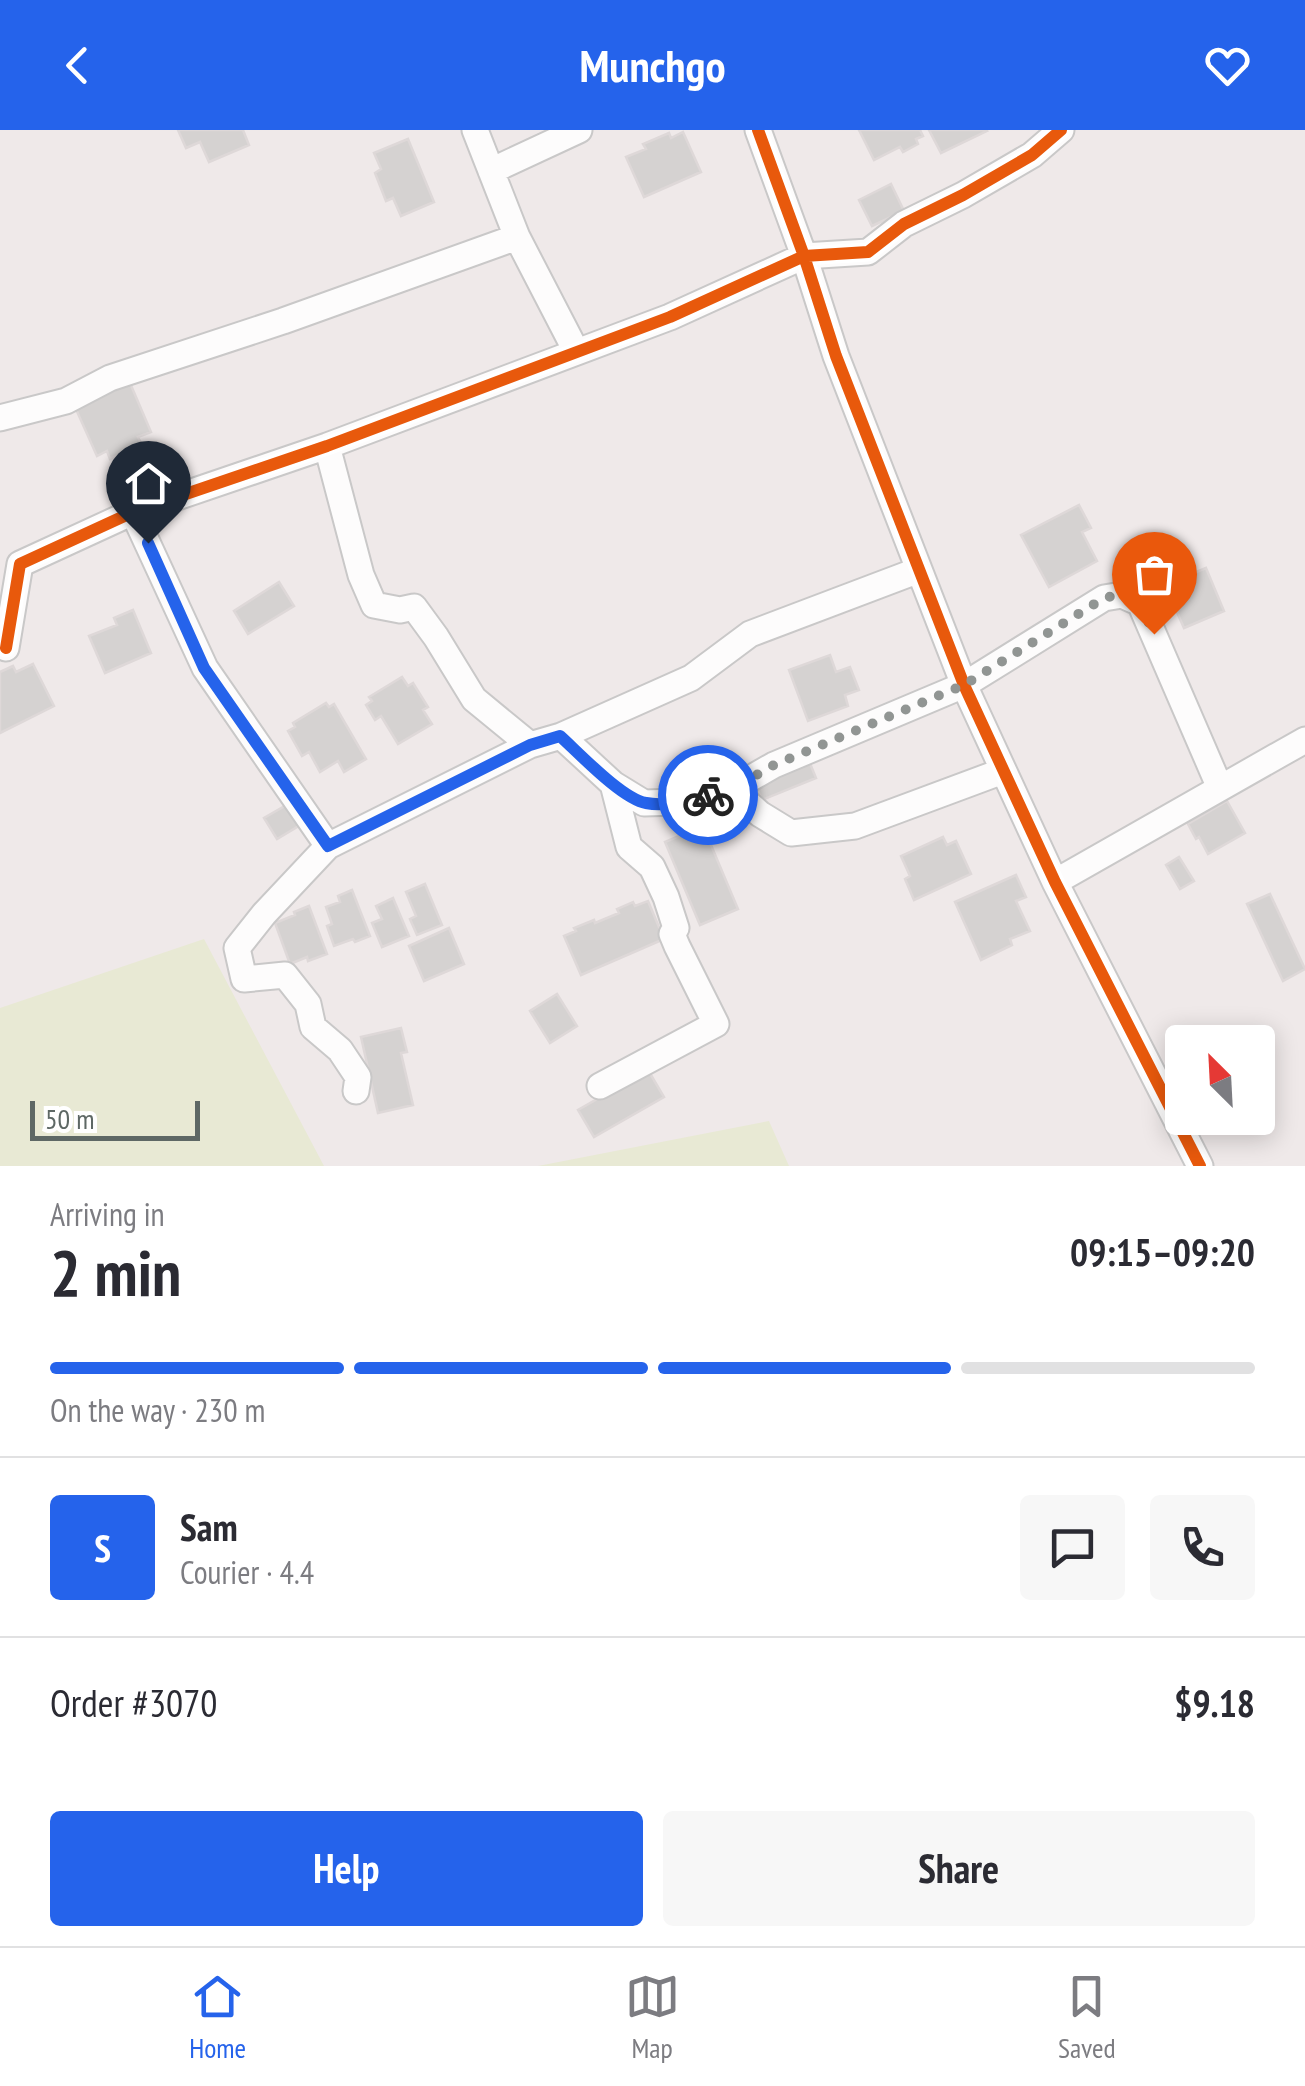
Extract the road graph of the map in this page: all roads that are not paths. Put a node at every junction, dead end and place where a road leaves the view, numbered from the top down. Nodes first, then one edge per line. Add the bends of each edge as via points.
1 (475, 130) edge
2 (579, 130) edge
3 (758, 130) edge
4 (1062, 130) edge
5 (491, 170) junction
6 (518, 237) junction
7 (804, 256) junction
8 (576, 351) junction
9 (0, 418) edge
10 (327, 446) junction
11 (133, 512) junction
12 (919, 570) junction
13 (6, 648) dead end
14 (964, 685) junction
15 (560, 736) junction
16 (1305, 740) edge
17 (530, 745) junction
18 (1004, 772) junction
19 (613, 784) junction
20 (1220, 788) junction
21 (732, 789) junction
22 (328, 846) junction
23 (1054, 882) junction
24 (600, 1086) dead end
25 (356, 1092) dead end
26 (1200, 1166) edge

1 - 5 street
2 - 5 street
3 - 7 street
4 - 7 street via 1032,155 904,224 868,252
5 - 6 street
6 - 8 street
6 - 9 street via 110,378 66,401
7 - 8 street via 670,318
7 - 12 street
8 - 10 street
10 - 11 street
10 - 17 street via 374,605 414,607 474,700
11 - 13 street via 20,564
11 - 22 street via 204,668
12 - 14 street
12 - 15 street via 750,634 692,678
14 - 18 street
14 - 20 street via 1104,598 1122,594 1140,603
14 - 21 street
15 - 17 street
15 - 19 street
16 - 20 street
17 - 22 street
18 - 21 street via 855,826 791,833
18 - 23 street
19 - 21 street via 644,803
19 - 24 street via 629,847 652,868 676,928 676,946 716,1024
20 - 23 street
22 - 25 street via 236,948 244,979 285,975 308,1004 314,1027 358,1077
23 - 26 street

